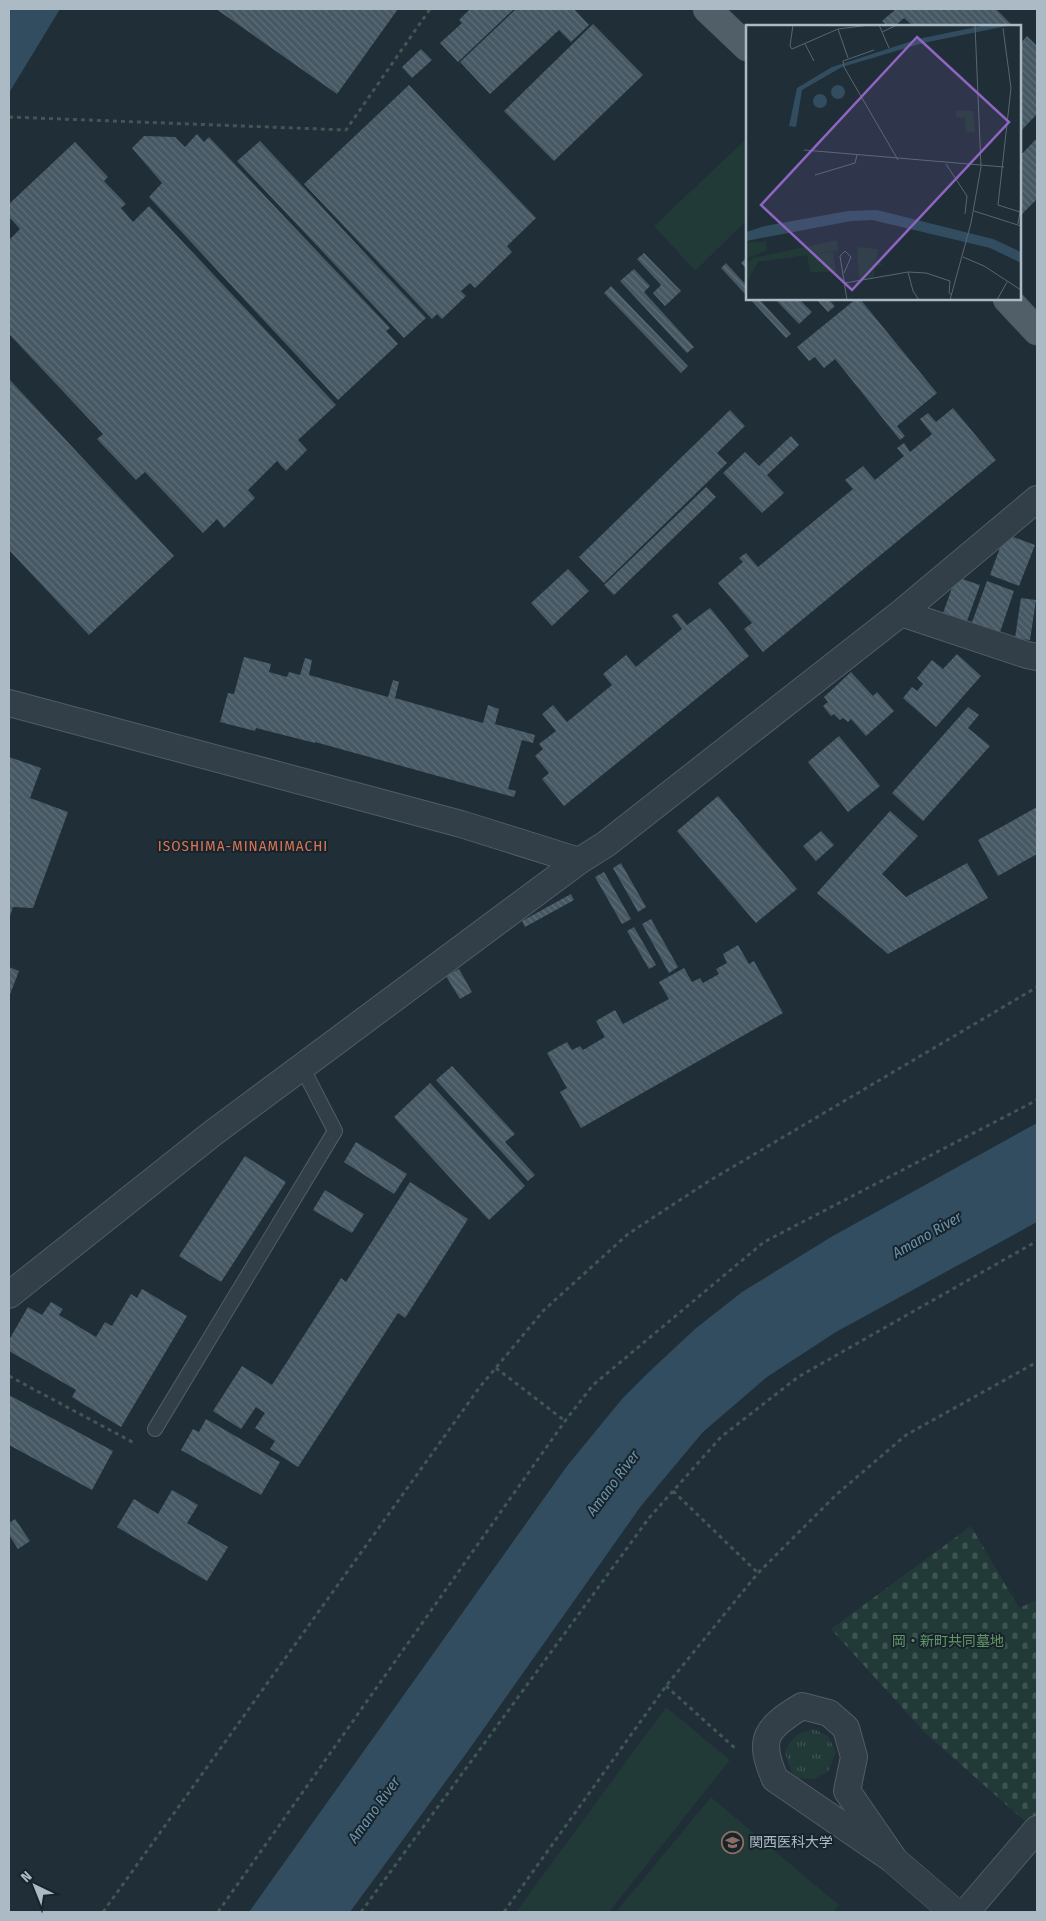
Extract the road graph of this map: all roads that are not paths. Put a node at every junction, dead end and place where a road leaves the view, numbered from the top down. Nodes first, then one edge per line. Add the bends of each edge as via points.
1 (707, 9) edge
2 (746, 46) edge
3 (1008, 300) edge
4 (1037, 331) edge
5 (1037, 499) edge
6 (900, 613) junction
7 (1037, 657) edge
8 (9, 703) edge
9 (579, 861) junction
10 (302, 1067) junction
11 (9, 1295) edge
12 (155, 1429) road end
13 (1037, 1829) edge
14 (896, 1862) junction
15 (954, 1912) edge
16 (966, 1912) edge

1 - 2 main road
3 - 4 main road
5 - 6 street
6 - 7 street
6 - 9 street via 614,838
8 - 9 street via 461,824
9 - 10 street
10 - 11 street via 213,1133
10 - 12 lane via 335,1132
13 - 16 street
14 - 14 street via 775,1779 766,1760 766,1737 779,1720 802,1706 829,1713 846,1728 854,1757 847,1790
14 - 15 street

